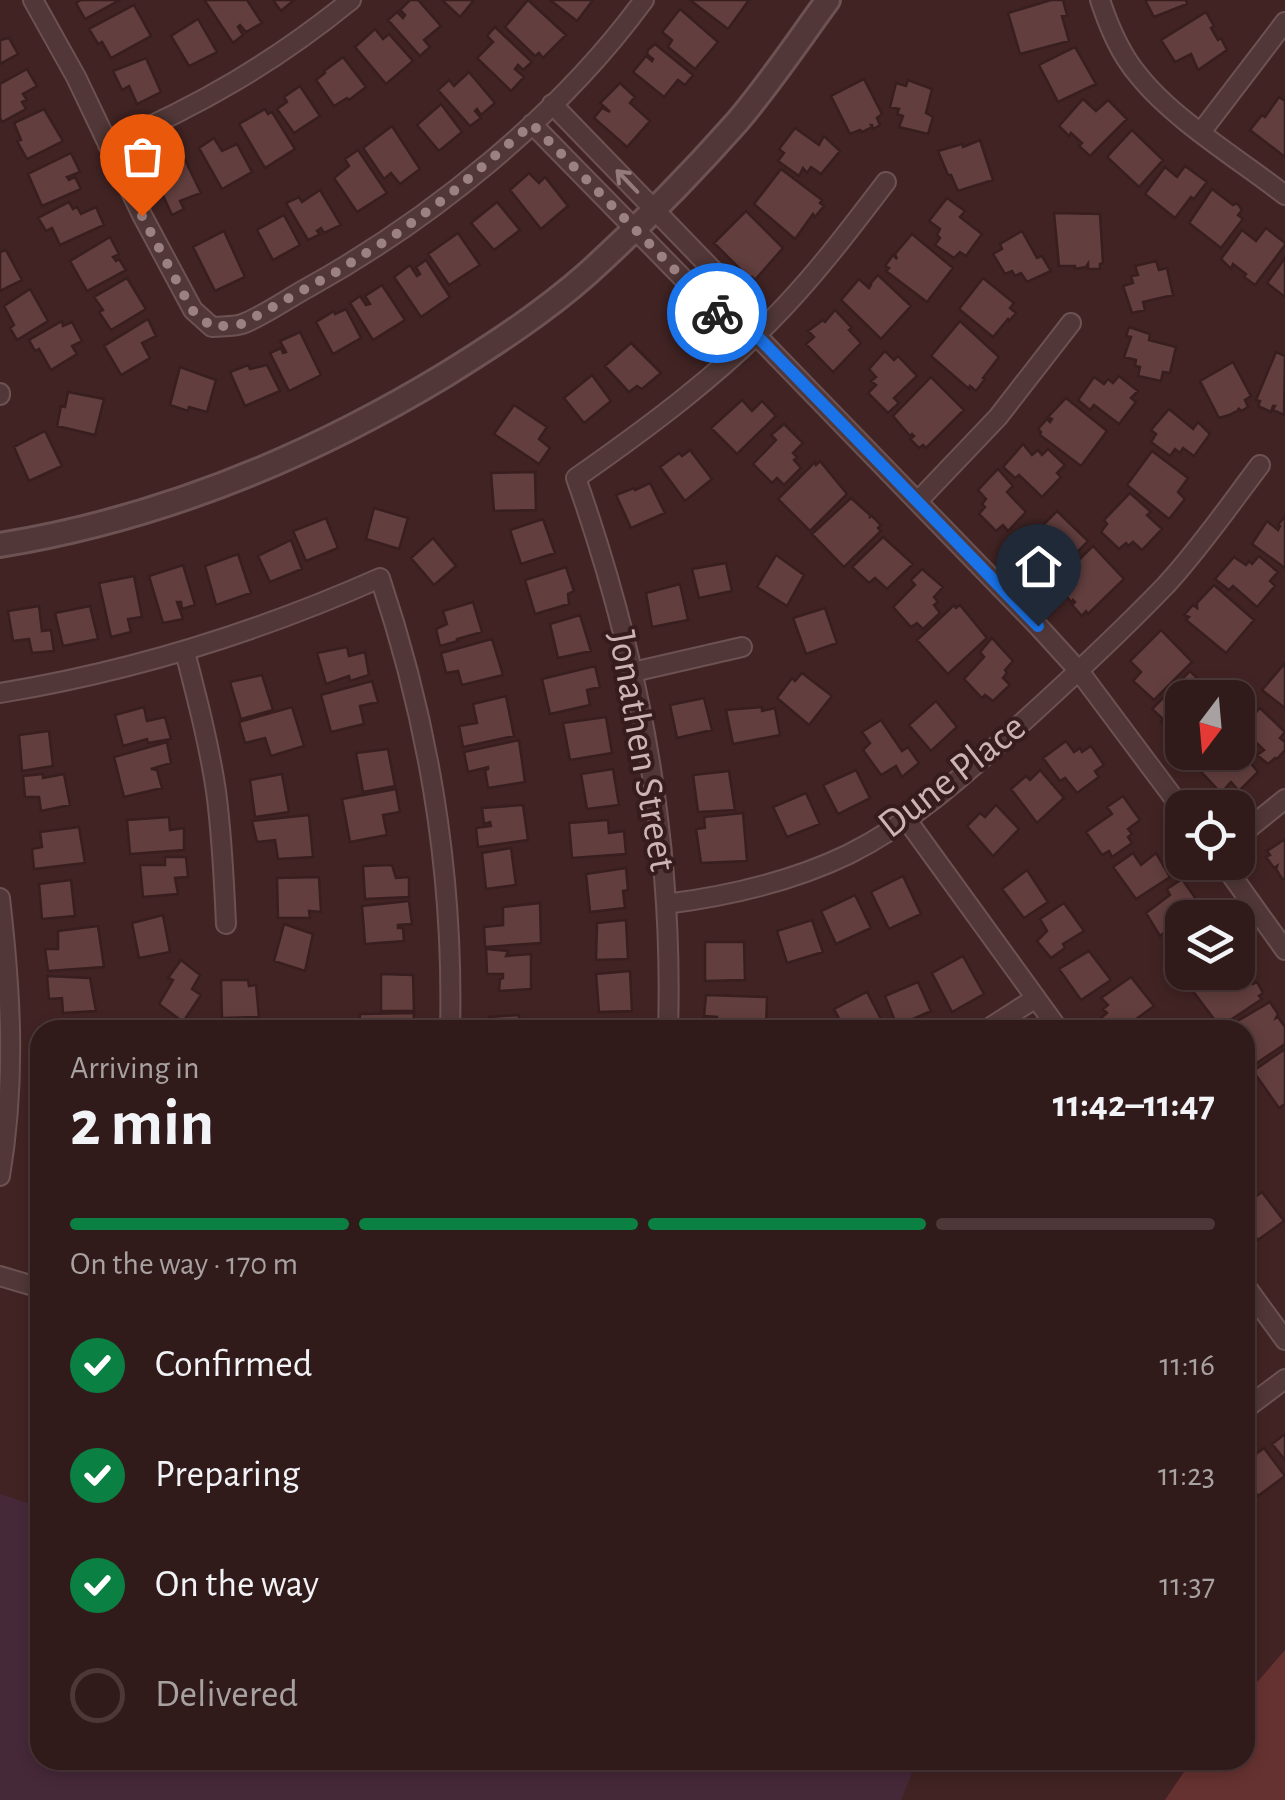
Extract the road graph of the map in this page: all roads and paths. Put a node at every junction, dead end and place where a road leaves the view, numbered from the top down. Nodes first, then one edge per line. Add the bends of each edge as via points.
1 (33, 0) edge
2 (351, 0) edge
3 (644, 0) edge
4 (828, 0) edge
5 (1100, 0) edge
6 (1285, 22) edge
7 (552, 104) junction
8 (532, 124) junction
9 (1202, 132) junction
10 (108, 145) junction
11 (886, 182) dead end
12 (1285, 195) edge
13 (654, 210) junction
14 (635, 230) junction
15 (1072, 323) dead end
16 (756, 335) junction
17 (1260, 465) dead end
18 (918, 502) junction
19 (0, 544) edge
20 (742, 648) dead end
21 (185, 652) junction
22 (1079, 671) junction
23 (633, 672) junction
24 (0, 693) edge
25 (1168, 790) edge
26 (1285, 799) edge
27 (907, 820) junction
28 (1255, 823) edge
29 (1235, 880) edge
30 (0, 902) edge
31 (666, 904) junction
32 (226, 924) dead end
33 (1285, 950) edge
34 (1036, 998) junction
35 (450, 1020) edge
36 (668, 1020) edge
37 (1002, 1020) edge
38 (1052, 1020) edge
39 (0, 1176) edge
40 (0, 1276) edge
41 (30, 1285) edge
42 (1255, 1299) edge
43 (1285, 1340) edge
44 (1285, 1379) edge
45 (1255, 1402) edge

1 - 10 street
2 - 10 street via 260,68
3 - 7 street
4 - 13 street via 738,120
5 - 9 street via 1138,75
6 - 9 street
7 - 8 street
13 -> 7 street
8 - 10 street via 395,235 242,324 212,327 192,310
8 - 14 street
9 - 12 street
11 - 16 street via 830,256
13 - 14 street
13 - 16 street via 737,296
14 - 16 street via 719,315
14 - 19 street via 535,316 355,426 143,513
15 - 18 street
16 - 18 street
16 - 23 street, Jonathen Street via 648,428 576,478
17 - 22 street, Dune Place via 1168,583
18 - 22 street
20 - 23 street
21 - 24 street
21 - 32 street via 216,792
21 - 35 street via 380,578 436,797 450,927
22 - 25 street
22 - 27 street, Dune Place
23 - 31 street, Jonathen Street
26 - 28 street
27 - 31 street, Dune Place via 804,873
27 - 34 street
29 - 33 street
30 - 39 street via 12,1024
31 - 36 street, Jonathen Street
34 - 37 street
34 - 38 street
40 - 41 street
42 - 43 street
44 - 45 street

